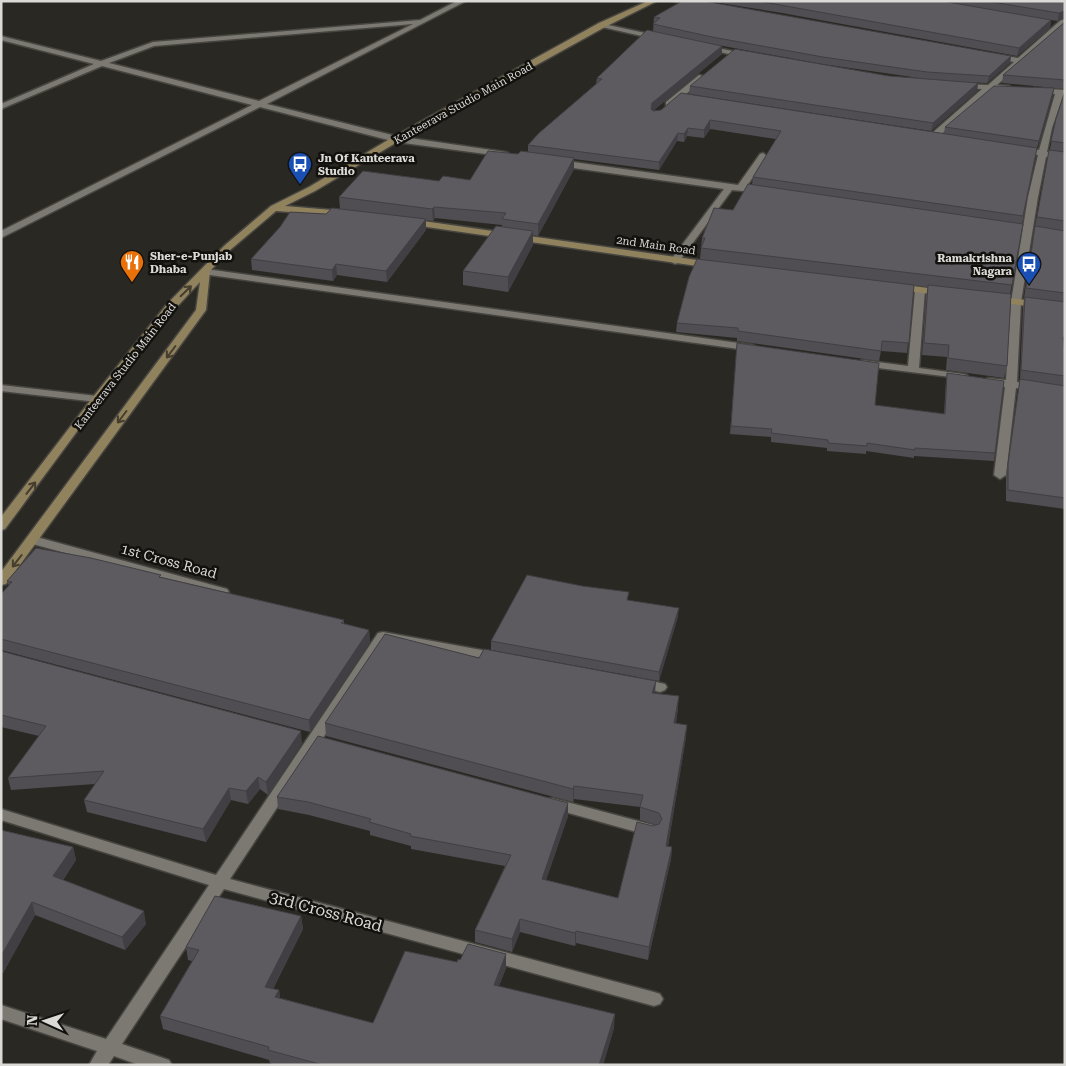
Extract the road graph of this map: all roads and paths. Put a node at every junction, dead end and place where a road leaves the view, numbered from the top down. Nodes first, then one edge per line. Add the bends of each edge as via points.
1 (463, 1) edge
2 (654, 1) edge
3 (677, 1) edge
4 (706, 6) edge
5 (424, 20) junction
6 (1050, 24) edge
7 (1062, 24) edge
8 (602, 25) junction
9 (1, 38) edge
10 (666, 39) edge
11 (694, 45) edge
12 (731, 53) junction
13 (991, 55) edge
14 (758, 58) edge
15 (723, 59) edge
16 (1020, 60) junction
17 (101, 64) junction
18 (708, 71) edge
19 (954, 86) edge
20 (990, 87) junction
21 (1016, 88) edge
22 (1025, 89) edge
23 (1063, 92) edge
24 (678, 96) junction
25 (688, 97) edge
26 (255, 105) junction
27 (1, 107) edge
28 (664, 108) edge
29 (934, 136) edge
30 (396, 140) junction
31 (1007, 148) edge
32 (1043, 154) junction
33 (512, 156) edge
34 (763, 156) edge
35 (1065, 157) edge
36 (551, 162) edge
37 (730, 187) junction
38 (741, 188) junction
39 (771, 193) edge
40 (274, 208) junction
41 (357, 216) edge
42 (395, 220) edge
43 (1, 235) edge
44 (675, 261) junction
45 (724, 267) edge
46 (206, 272) junction
47 (890, 287) edge
48 (920, 290) junction
49 (958, 295) edge
50 (987, 298) edge
51 (1016, 302) junction
52 (1065, 308) edge
53 (766, 350) edge
54 (854, 362) edge
55 (913, 370) junction
56 (1011, 384) junction
57 (1, 388) edge
58 (1065, 392) edge
59 (97, 399) junction
60 (1000, 475) dead end
61 (1, 526) edge
62 (33, 540) junction
63 (1, 581) edge
64 (232, 594) edge
65 (517, 661) edge
66 (622, 680) edge
67 (660, 687) dead end
68 (296, 734) edge
69 (315, 739) junction
70 (334, 744) edge
71 (537, 799) edge
72 (1, 814) edge
73 (652, 830) edge
74 (220, 882) junction
75 (654, 999) dead end
76 (1, 1012) edge
77 (110, 1047) junction
78 (98, 1065) edge
79 (163, 1065) edge

1 - 5 street
2 - 8 main road, Kanteerava Studio Main Road
3 - 4 street
5 - 17 street via 153,44
5 - 26 street
6 - 7 street
7 - 16 street
8 - 10 street
8 - 30 main road, Kanteerava Studio Main Road
9 - 17 street
11 - 12 street
12 - 14 street
12 - 15 street
13 - 16 street
16 - 20 street
17 - 26 street
17 - 27 street
18 - 24 street
19 - 20 street
20 - 21 street
20 - 29 street
22 - 23 street
23 - 32 street via 1048,128
24 - 25 street
24 - 28 street
26 - 30 street
26 - 43 street
30 - 33 street
30 - 40 main road, Kanteerava Studio Main Road
31 - 32 street
32 - 35 street
32 - 51 street
34 - 38 street
36 - 37 street
37 - 38 street
37 - 44 street
38 - 39 street
40 - 41 main road
40 - 46 main road, Kanteerava Studio Main Road via 227,248
42 - 44 main road, 2nd Main Road
44 - 45 main road, 2nd Main Road
46 - 53 street
59 -> 46 main road, Kanteerava Studio Main Road via 171,306
46 -> 62 main road via 201,310
47 - 48 main road
48 - 49 main road
48 - 55 street
50 - 51 main road
51 - 52 main road
51 - 56 street
54 - 55 street
55 - 56 street
56 - 58 street
56 - 60 street
57 - 59 street
61 -> 59 main road, Kanteerava Studio Main Road
62 -> 63 main road
62 - 64 street, 1st Cross Road
65 - 69 street via 379,634
66 - 67 street
68 - 69 street
69 - 70 street
69 - 74 street
71 - 73 street
72 - 74 street, 3rd Cross Road
74 - 75 street, 3rd Cross Road
74 - 77 street
76 - 77 street
77 - 78 street
77 - 79 street

